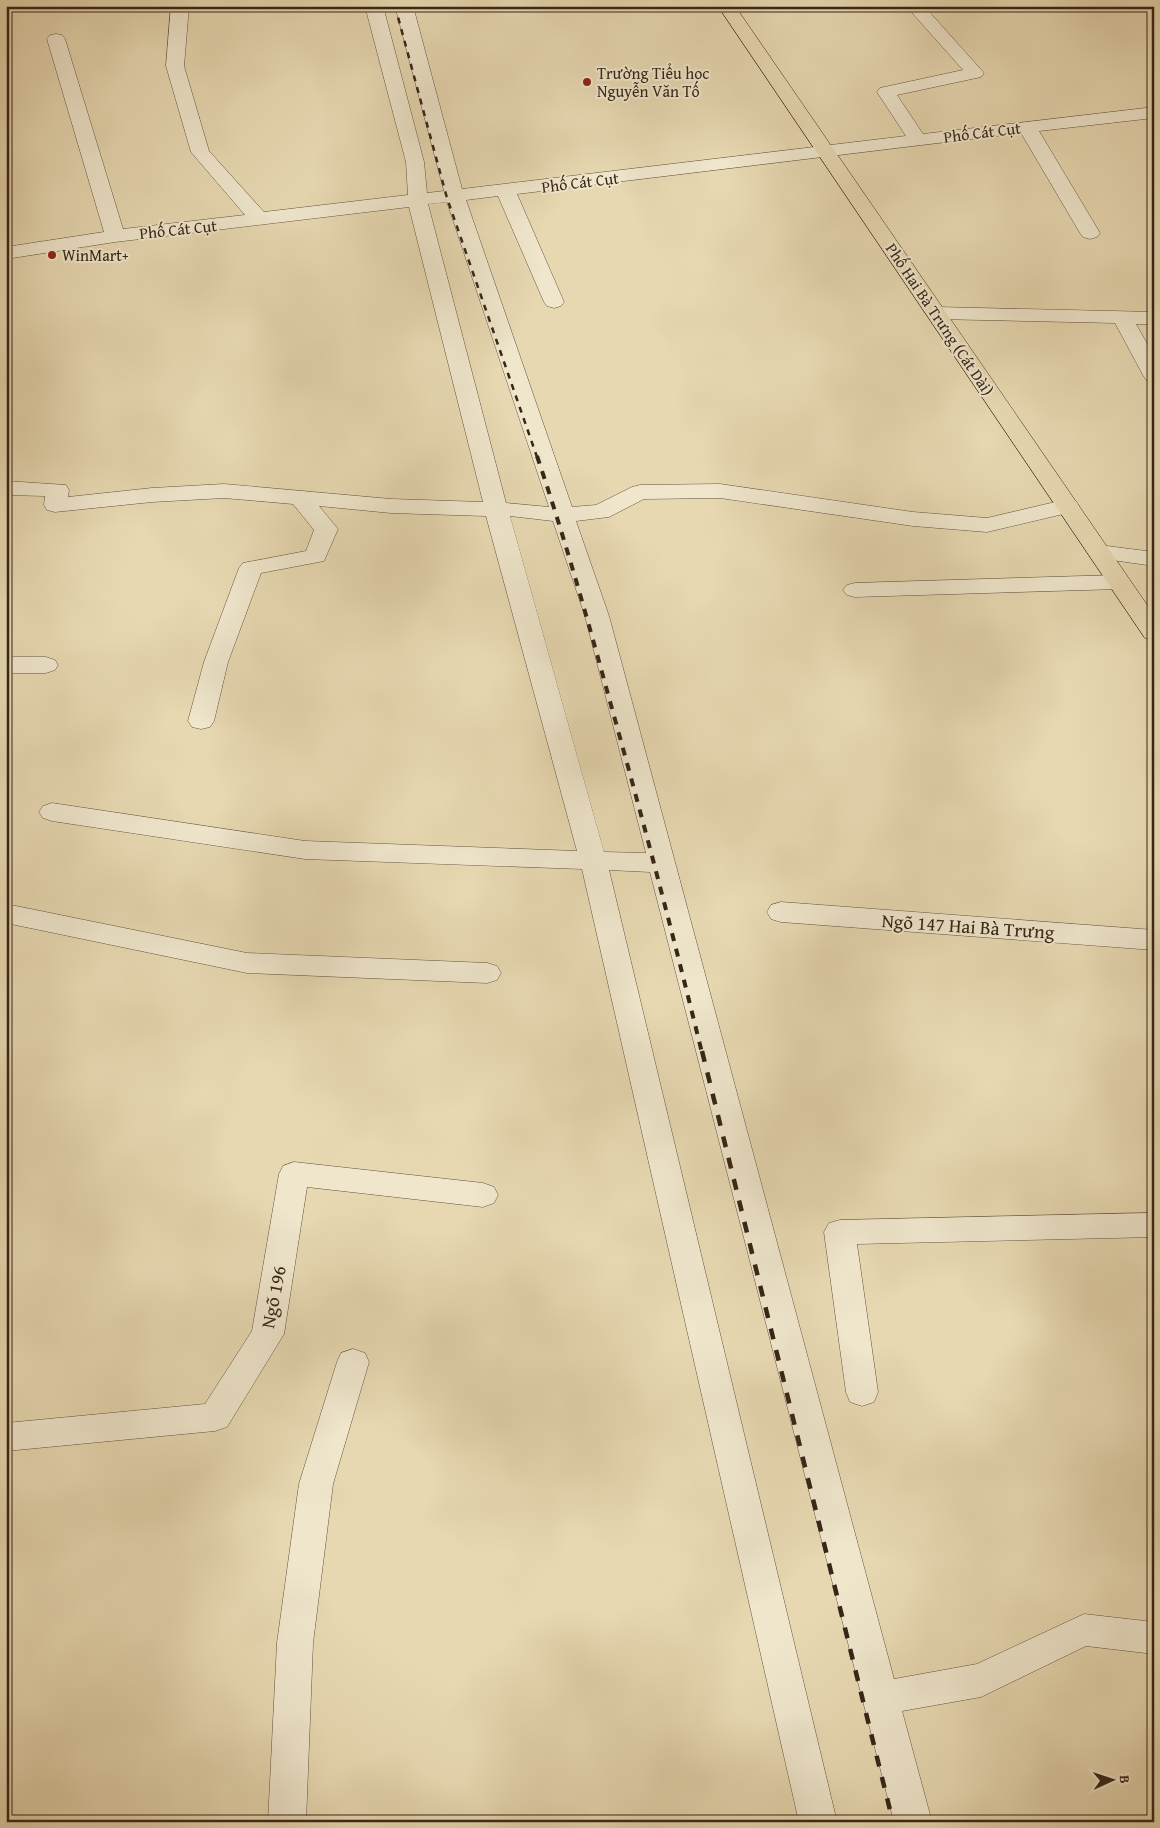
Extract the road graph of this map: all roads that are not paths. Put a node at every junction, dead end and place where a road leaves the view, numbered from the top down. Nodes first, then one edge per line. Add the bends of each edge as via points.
1 (180, 6) edge
2 (374, 6) edge
3 (404, 6) edge
4 (726, 6) edge
5 (914, 6) edge
6 (56, 39) dead end
7 (1154, 112) edge
8 (1028, 127) junction
9 (918, 140) junction
10 (825, 151) junction
11 (506, 191) junction
12 (456, 197) junction
13 (418, 202) junction
14 (260, 220) junction
15 (1090, 233) dead end
16 (115, 236) junction
17 (6, 253) edge
18 (554, 302) dead end
19 (936, 313) junction
20 (1122, 318) junction
21 (1154, 318) edge
22 (1154, 374) edge
23 (6, 488) edge
24 (299, 497) junction
25 (1068, 506) junction
26 (496, 509) junction
27 (563, 515) junction
28 (1099, 552) junction
29 (1154, 559) edge
30 (1120, 582) junction
31 (855, 590) dead end
32 (1154, 633) edge
33 (6, 665) edge
34 (46, 665) dead end
35 (201, 721) dead end
36 (52, 812) dead end
37 (592, 859) junction
38 (662, 863) junction
39 (781, 912) dead end
40 (6, 913) edge
41 (1154, 940) edge
42 (487, 973) dead end
43 (483, 1195) dead end
44 (1154, 1225) edge
45 (353, 1362) dead end
46 (862, 1392) dead end
47 (6, 1437) edge
48 (1154, 1638) edge
49 (881, 1698) junction
50 (287, 1822) edge
51 (818, 1822) edge
52 (913, 1822) edge

1 - 14 street via 175,66 200,152
2 - 13 street via 415,162
3 - 12 street
4 - 10 main road, Phố Hai Bà Trưng (Cát Dài)
5 - 9 street via 975,73 886,92
6 - 16 street
7 - 8 street, Phố Cát Cụt
8 - 9 street, Phố Cát Cụt
8 - 15 street
9 - 10 street, Phố Cát Cụt
10 - 11 street, Phố Cát Cụt
10 - 19 main road, Phố Hai Bà Trưng (Cát Dài)
11 - 12 street, Phố Cát Cụt
11 - 18 street
12 - 13 street, Phố Cát Cụt
12 - 27 street
13 - 14 street, Phố Cát Cụt
13 - 26 street
14 - 16 street, Phố Cát Cụt
16 - 17 street, Phố Cát Cụt
19 - 20 street
19 - 25 main road, Phố Hai Bà Trưng (Cát Dài)
20 - 21 street
20 - 22 street
23 - 24 street via 58,490 55,505 224,491
24 - 26 street via 391,506
24 - 35 street via 326,529 316,556 252,568 216,662
25 - 27 street via 987,525 913,519 720,491 640,492 601,512
25 - 28 main road, Phố Hai Bà Trưng (Cát Dài)
26 - 27 street
26 - 37 street
27 - 38 street via 597,616
28 - 29 street
28 - 30 main road, Phố Hai Bà Trưng (Cát Dài)
30 - 31 street
30 - 32 main road, Phố Hai Bà Trưng (Cát Dài)
33 - 34 street
36 - 37 street via 305,850
37 - 38 street
37 - 51 street
38 - 49 street
39 - 41 street, Ngõ 147 Hai Bà Trưng
40 - 42 street via 246,963
43 - 47 street, Ngõ 196 via 294,1174 268,1334 215,1417
44 - 46 street via 840,1232
45 - 50 street via 316,1484 295,1643
48 - 49 street via 1084,1630 981,1680
49 - 52 street

